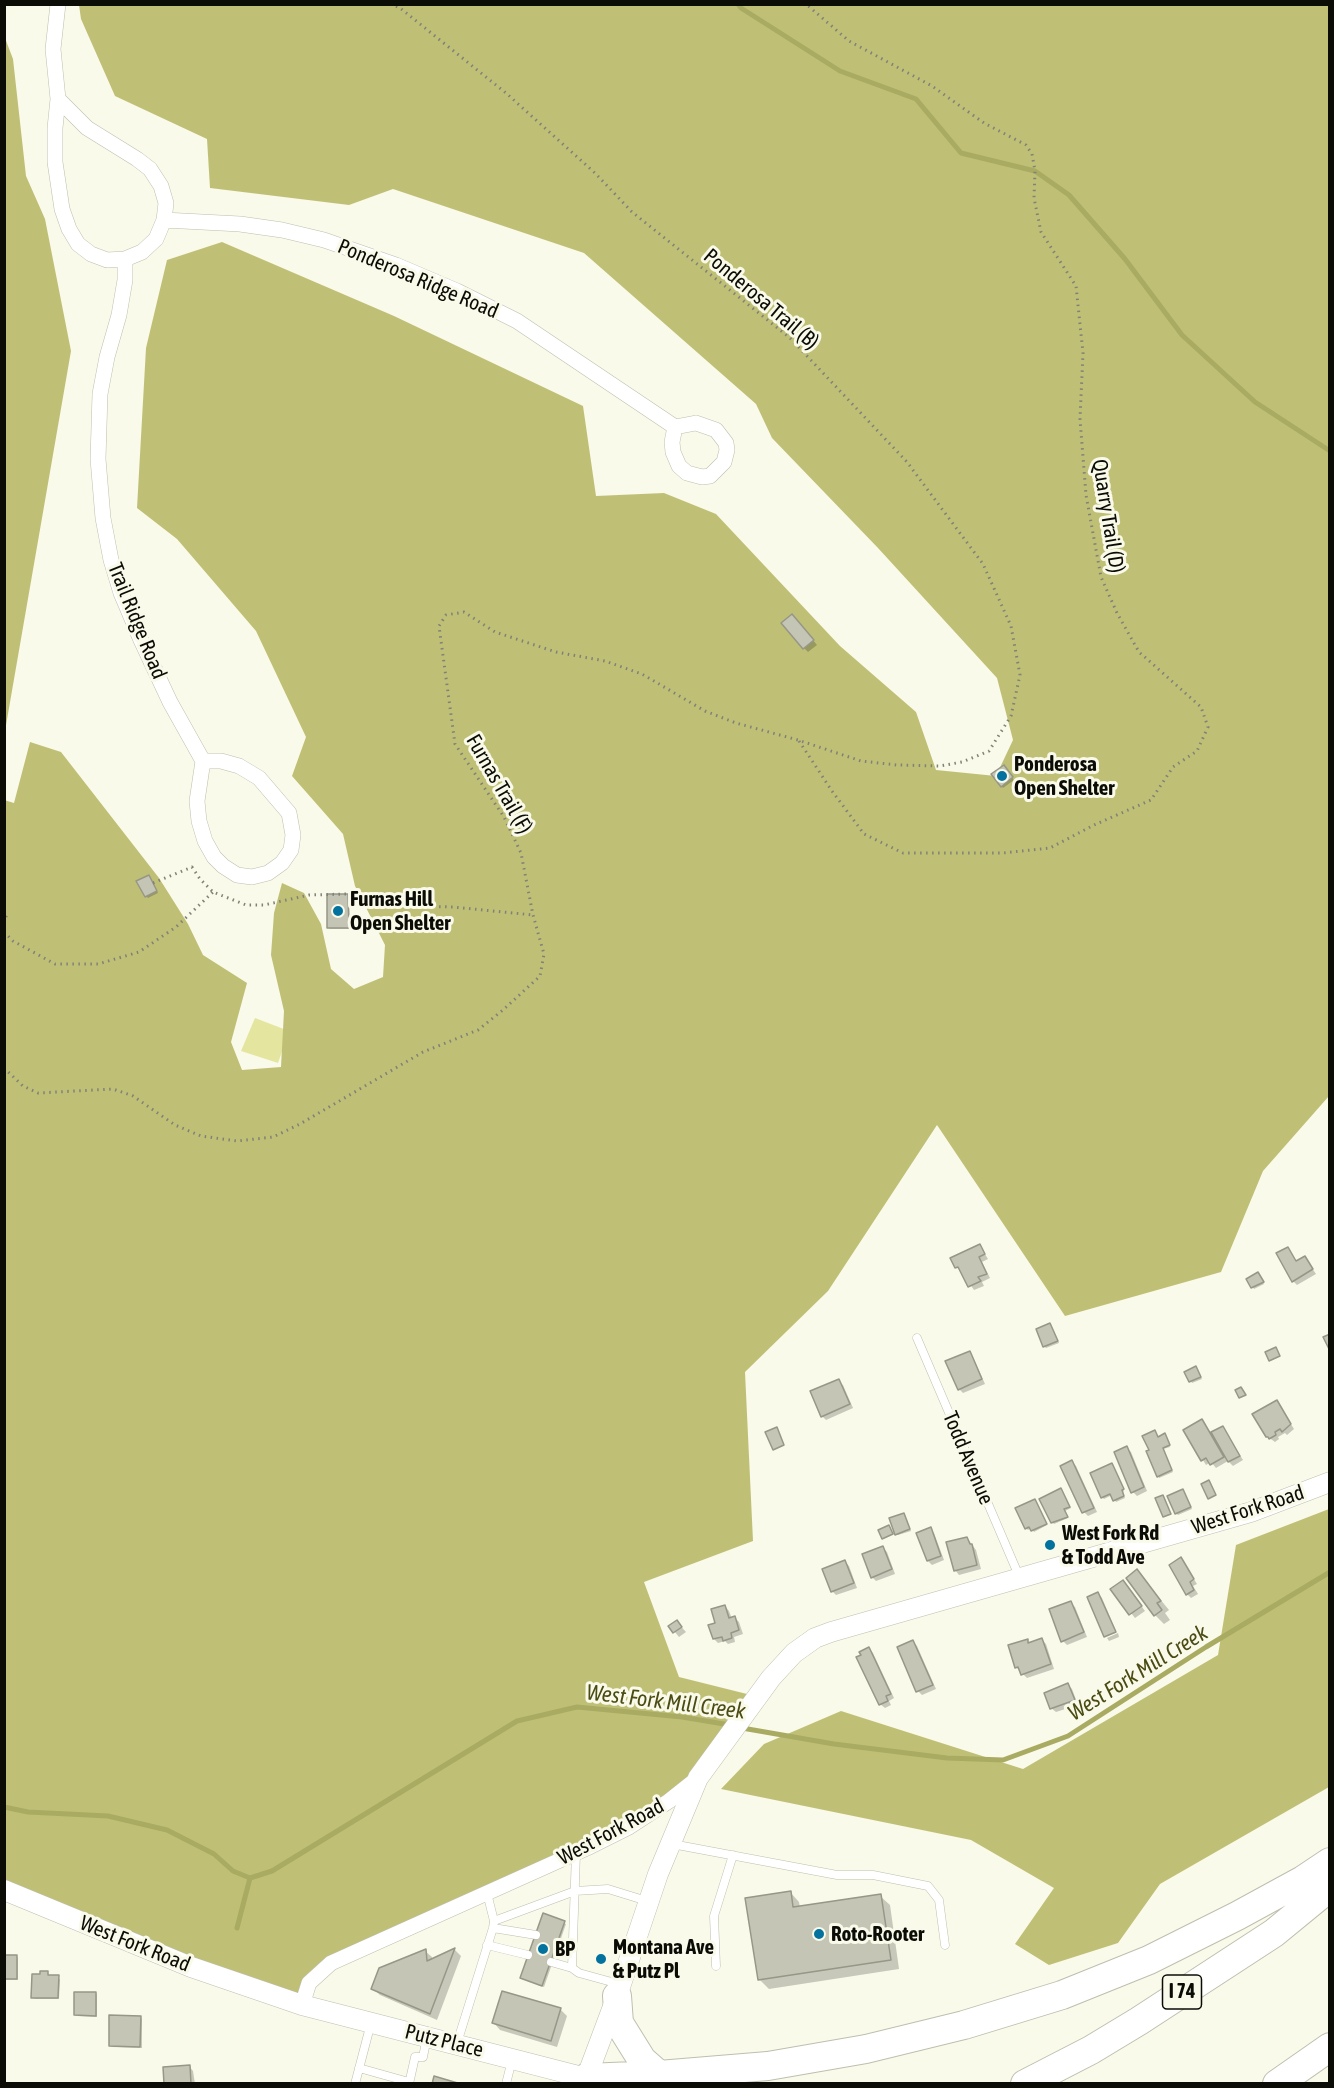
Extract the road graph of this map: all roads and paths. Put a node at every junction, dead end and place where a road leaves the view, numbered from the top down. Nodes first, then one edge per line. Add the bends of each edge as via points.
1 (58, 4) edge
2 (391, 4) edge
3 (806, 4) edge
4 (58, 99) junction
5 (164, 220) junction
6 (125, 259) junction
7 (675, 427) dead end
8 (798, 740) junction
9 (989, 751) joint
10 (202, 761) junction
11 (213, 892) dead end
12 (348, 894) dead end
13 (4, 911) edge
14 (533, 915) junction
15 (4, 922) edge
16 (4, 932) edge
17 (4, 1068) edge
18 (917, 1338) dead end
19 (1329, 1482) edge
20 (1020, 1578) junction
21 (698, 1778) junction
22 (670, 1844) junction
23 (576, 1853) junction
24 (733, 1855) junction
25 (1329, 1862) edge
26 (1329, 1887) edge
27 (4, 1890) edge
28 (575, 1891) junction
29 (487, 1893) junction
30 (649, 1901) junction
31 (494, 1925) junction
32 (536, 1935) dead end
33 (558, 1942) dead end
34 (487, 1945) junction
35 (945, 1945) dead end
36 (573, 1948) junction
37 (528, 1955) dead end
38 (551, 1962) dead end
39 (716, 1966) dead end
40 (572, 1968) junction
41 (618, 1990) junction
42 (302, 2004) junction
43 (371, 2022) junction
44 (427, 2037) junction
45 (456, 2044) junction
46 (1329, 2047) edge
47 (512, 2059) junction
48 (359, 2068) junction
49 (659, 2075) junction
50 (585, 2081) edge
51 (409, 2083) edge
52 (355, 2084) edge
53 (506, 2084) edge
54 (1025, 2084) edge
55 (1278, 2084) edge

1 - 4 street via 53,49
2 - 9 path, Ponderosa Trail (B) via 506,93 632,212 790,338 907,462 983,564 1011,626 1020,675 1011,716
3 - 8 path, Quarry Trail (D) via 849,41 932,86 984,123 1026,145 1032,154 1034,198 1041,232 1076,286 1083,353 1080,419 1086,495 1101,577 1139,652 1201,707 1208,727 1197,751 1173,767 1151,800 1050,848 1003,853 903,853 864,834
4 - 5 street via 87,128 150,169 166,203
4 - 6 street via 55,162 69,229 78,244 91,254 107,260
5 - 6 street via 156,239 142,252
5 - 7 street, Ponderosa Ridge Road via 282,230 396,265 517,321
6 - 10 street, Trail Ridge Road via 119,315 100,394 98,459 103,518 121,593 170,702
8 - 9 path, Furnas Trail (F) via 861,761 897,765 940,766
8 - 14 path, Furnas Trail (F) via 705,711 642,674 495,632 464,612 446,615 439,626 455,744 504,817 521,854
10 - 10 street via 239,766 259,778 289,813 291,850 268,873 237,875 214,857 199,821
11 - 16 path via 176,927 139,952 98,964 55,964
12 - 14 path via 408,906
13 - 15 path
14 - 17 path, Furnas Trail (F) via 544,954 540,976 503,1010 478,1030 423,1052 273,1137 237,1141 201,1136 174,1125 133,1096 113,1089 38,1093 23,1086
18 - 20 lane, Todd Avenue
19 - 20 street, West Fork Road via 1251,1512
20 - 21 street, West Fork Road via 815,1638 782,1665
21 - 22 street
21 - 23 street, West Fork Road via 629,1827
22 - 24 lane
22 - 30 street
23 - 28 lane
23 - 29 street, West Fork Road
24 - 35 lane via 837,1875 873,1875 928,1886 939,1900
24 - 39 lane via 714,1916
25 - 49 highway via 1237,1916 1149,1960 1062,1995 866,2049 768,2066
26 - 54 highway, I 74 via 1274,1933 1139,2021
27 - 42 street, West Fork Road via 191,1967
28 - 30 lane via 608,1889
28 - 31 lane
28 - 36 lane
29 - 31 lane
29 - 42 street, West Fork Road via 331,1963 309,1983
30 - 41 street
31 - 32 lane
31 - 34 lane
33 - 36 lane
34 - 37 lane
34 - 45 lane
36 - 40 lane
38 - 40 lane
40 - 41 lane
41 - 49 highway via 619,2023 642,2060
41 - 50 street
42 - 43 street, Putz Place
43 - 44 street, Putz Place
43 - 48 lane
44 - 45 street, Putz Place
44 - 51 lane via 423,2056 415,2057
45 - 47 street, Putz Place
46 - 55 highway
47 - 50 street, Putz Place
47 - 53 lane
48 - 51 lane
48 - 52 lane
49 - 50 highway

